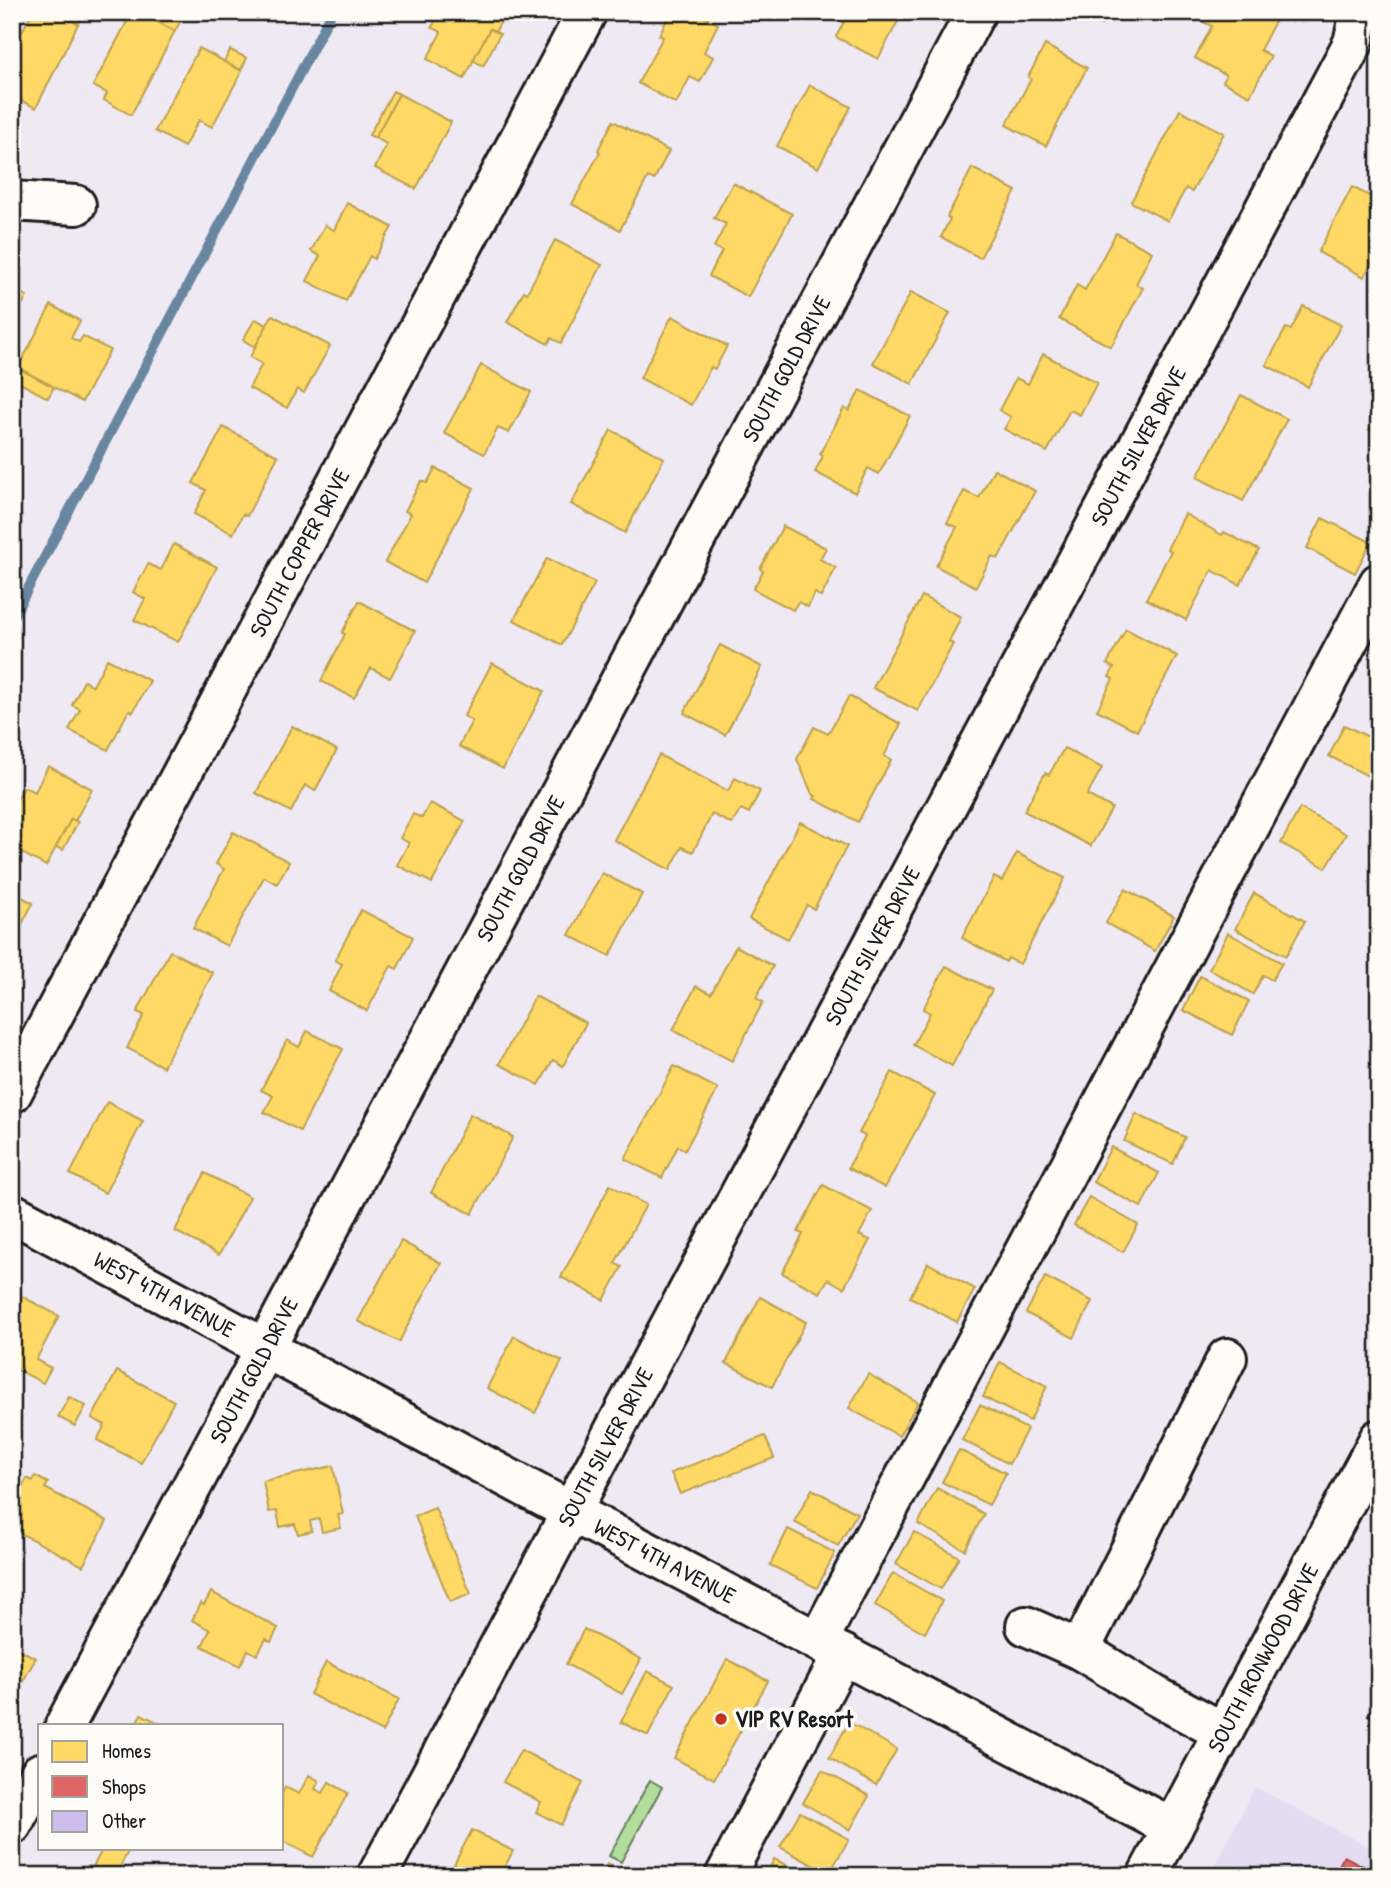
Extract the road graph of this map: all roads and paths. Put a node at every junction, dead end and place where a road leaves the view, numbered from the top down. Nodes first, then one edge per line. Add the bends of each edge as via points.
1 (587, 12) edge
2 (976, 12) edge
3 (1356, 12) edge
4 (12, 201) edge
5 (76, 205) dead end
6 (1379, 583) edge
7 (12, 1093) edge
8 (12, 1213) edge
9 (267, 1348) junction
10 (1227, 1358) dead end
11 (1379, 1439) edge
12 (570, 1511) junction
13 (1026, 1626) dead end
14 (831, 1647) junction
15 (1080, 1650) junction
16 (66, 1724) edge
17 (1223, 1732) junction
18 (38, 1777) edge
19 (12, 1825) edge
20 (1172, 1828) junction
21 (377, 1876) edge
22 (725, 1876) edge
23 (1147, 1876) edge

1 - 7 street, SOUTH COPPER DRIVE
2 - 9 street, SOUTH GOLD DRIVE
3 - 12 street, SOUTH SILVER DRIVE via 1353,43
4 - 5 street
6 - 14 street
8 - 9 street, WEST 4TH AVENUE
9 - 12 street, WEST 4TH AVENUE
9 - 16 street, SOUTH GOLD DRIVE
10 - 15 street
11 - 17 street, SOUTH IRONWOOD DRIVE
12 - 14 street, WEST 4TH AVENUE
12 - 21 street, SOUTH SILVER DRIVE
13 - 15 street
14 - 20 street, WEST 4TH AVENUE
14 - 22 street
15 - 17 street
17 - 20 street, SOUTH IRONWOOD DRIVE
18 - 19 street
20 - 23 street, SOUTH IRONWOOD DRIVE

